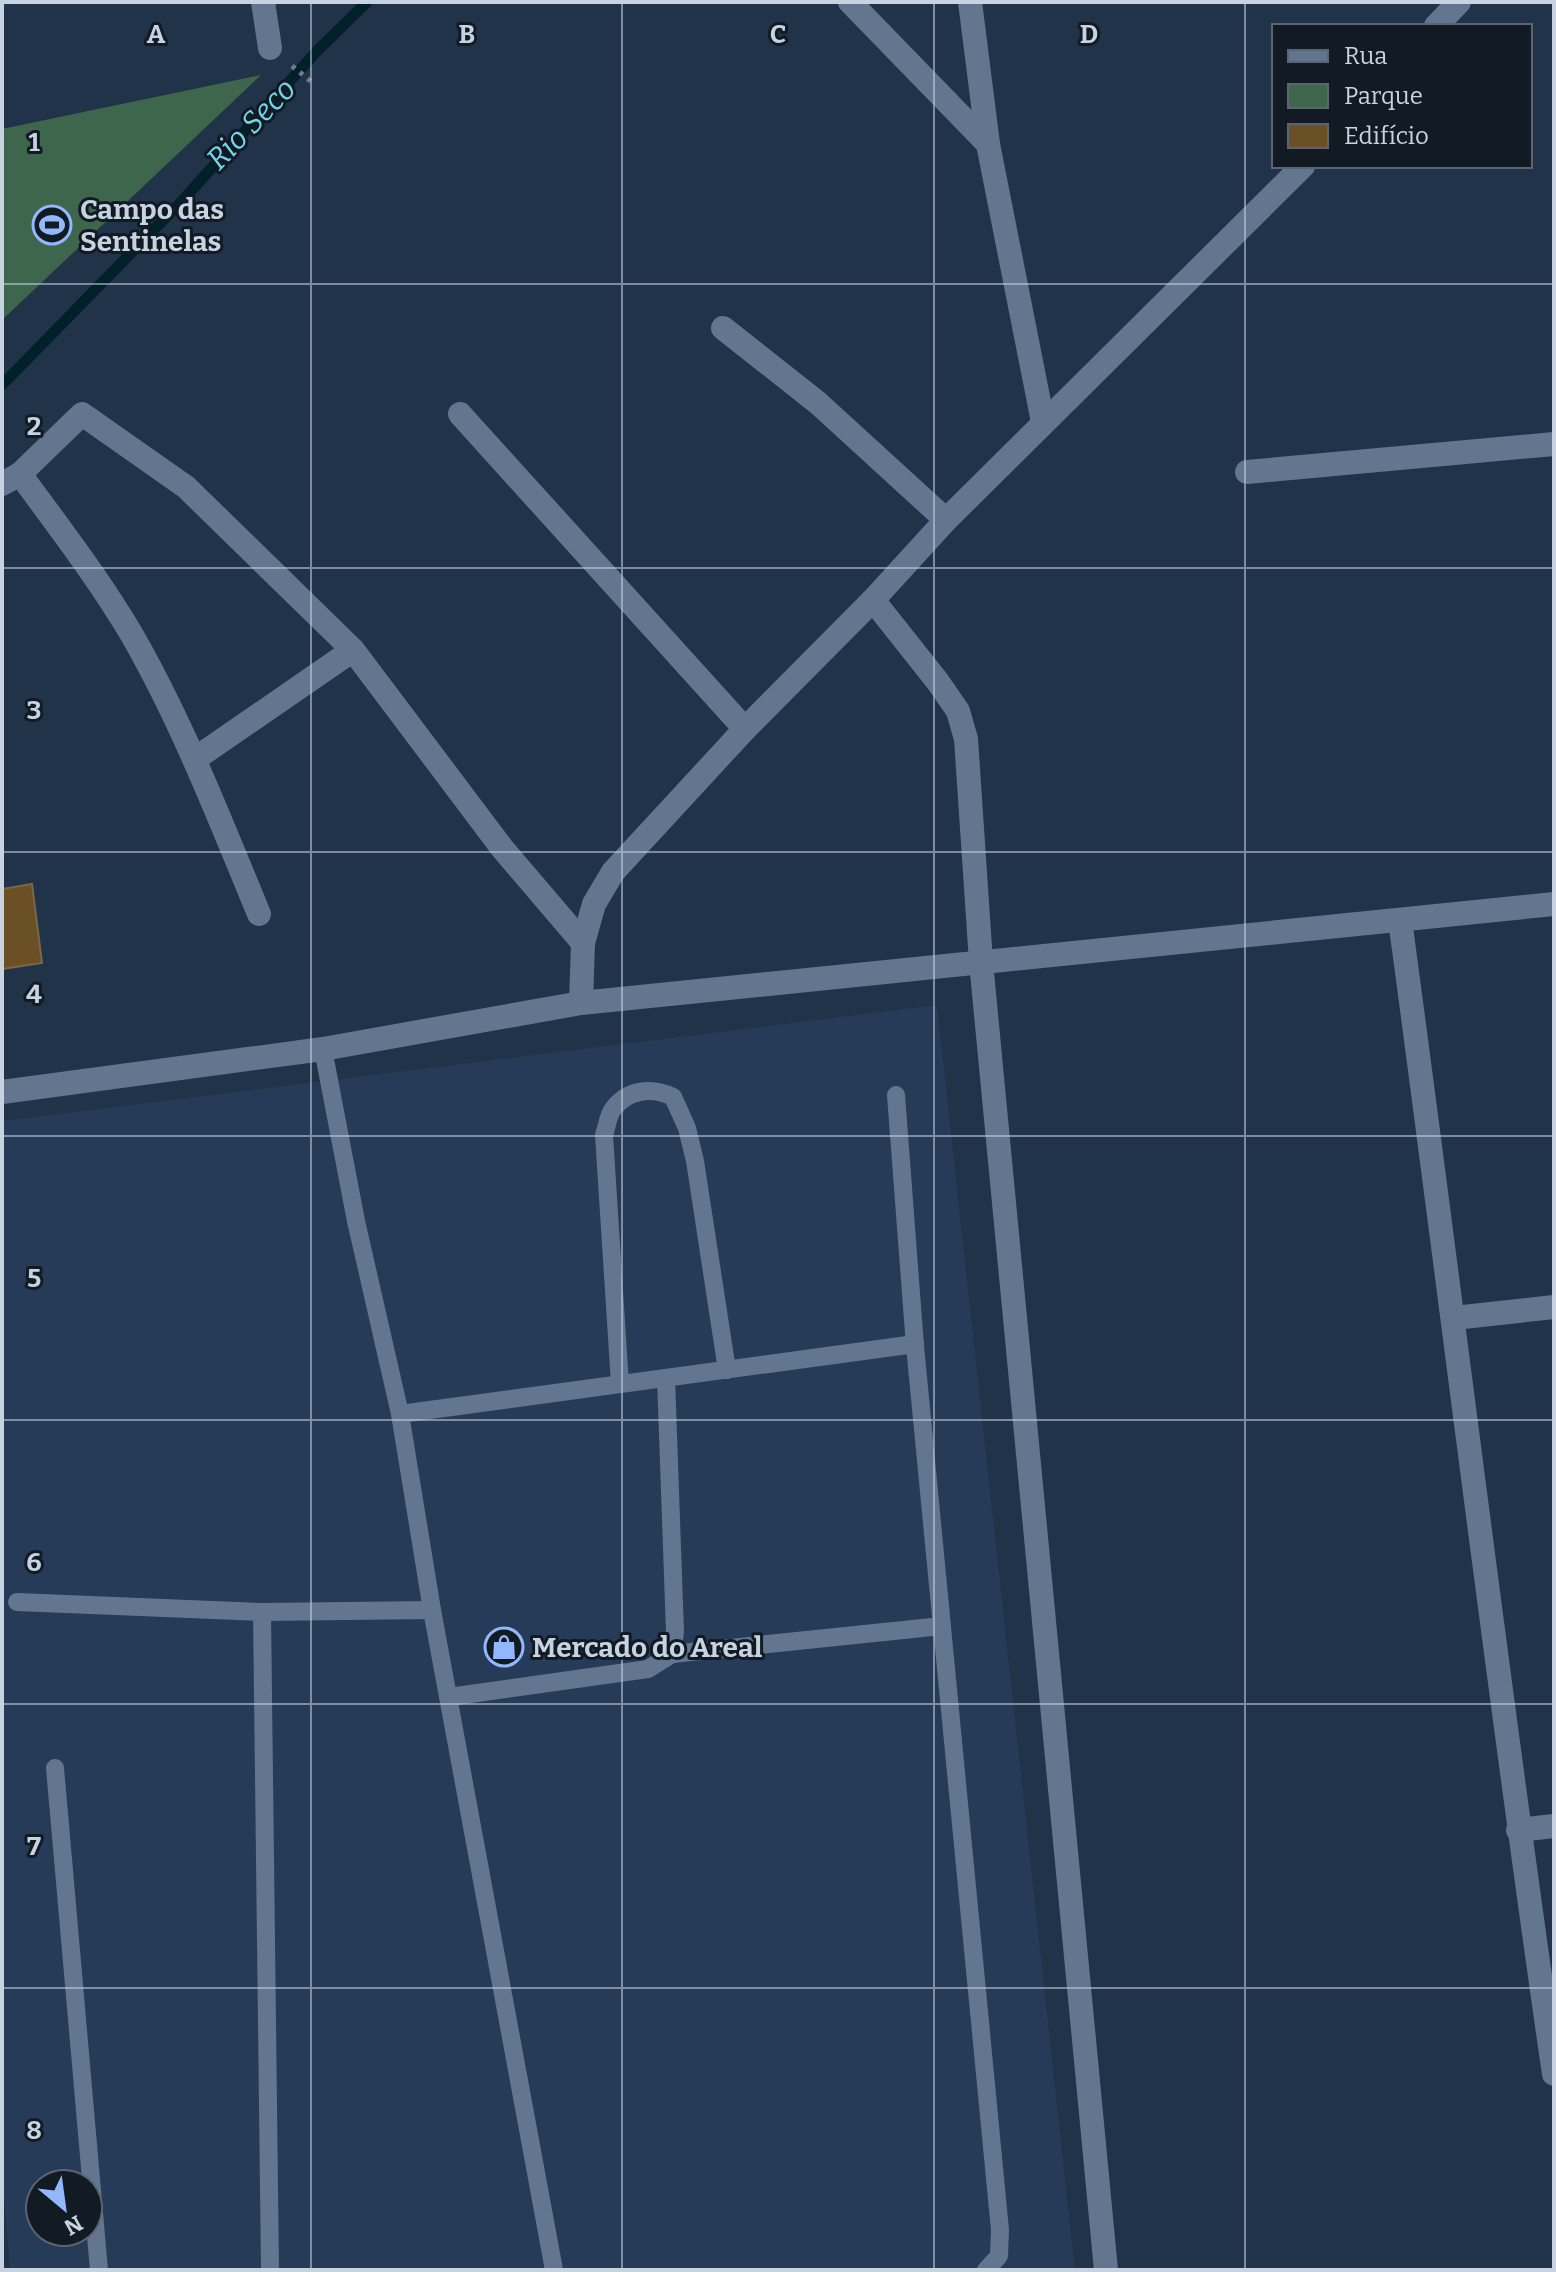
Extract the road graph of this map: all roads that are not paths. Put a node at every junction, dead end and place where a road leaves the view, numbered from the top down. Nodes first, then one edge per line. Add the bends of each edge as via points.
1 (263, 2) edge
2 (850, 2) edge
3 (970, 2) edge
4 (1459, 2) edge
5 (1438, 24) edge
6 (270, 48) dead end
7 (988, 144) junction
8 (1301, 168) edge
9 (723, 328) dead end
10 (460, 414) dead end
11 (1043, 422) junction
12 (1554, 444) edge
13 (1247, 472) dead end
14 (11, 479) edge
15 (946, 520) junction
16 (873, 600) junction
17 (353, 650) junction
18 (745, 729) junction
19 (195, 759) junction
20 (1554, 904) edge
21 (259, 914) dead end
22 (1400, 920) junction
23 (583, 943) junction
24 (981, 962) junction
25 (581, 1003) junction
26 (323, 1049) junction
27 (2, 1092) edge
28 (896, 1095) dead end
29 (1554, 1307) edge
30 (1454, 1318) junction
31 (915, 1344) junction
32 (727, 1370) junction
33 (666, 1378) junction
34 (620, 1384) junction
35 (400, 1414) junction
36 (17, 1602) dead end
37 (432, 1610) junction
38 (262, 1612) junction
39 (942, 1626) junction
40 (672, 1654) junction
41 (449, 1697) junction
42 (55, 1768) dead end
43 (1554, 1826) edge
44 (1518, 1830) junction
45 (1554, 2074) edge
46 (99, 2270) edge
47 (270, 2270) edge
48 (554, 2270) edge
49 (986, 2270) edge
50 (1106, 2270) edge

1 - 6 street
2 - 7 street
3 - 7 street
4 - 5 street
7 - 11 street
8 - 11 street
9 - 15 street via 818,403
10 - 18 street
11 - 15 street
12 - 13 street
14 - 17 street via 82,414 186,487
14 - 19 street via 80,557 131,635
15 - 16 street
16 - 18 street
16 - 24 street via 958,711 966,739
17 - 19 street
17 - 23 street via 502,848
18 - 23 street via 613,872 594,904
19 - 21 street
20 - 22 street
22 - 24 street
22 - 30 street
23 - 25 street
24 - 25 street
24 - 50 street
25 - 26 street
26 - 27 street
26 - 35 lane
28 - 31 lane
29 - 30 street
30 - 44 street
31 - 32 lane
31 - 39 lane
32 - 33 lane
32 - 34 lane via 687,1128 673,1097 657,1089 631,1094 612,1110 604,1135
33 - 34 lane
33 - 40 lane
34 - 35 lane
35 - 37 lane
36 - 38 lane
37 - 38 lane
37 - 41 lane
38 - 47 lane
39 - 40 lane
39 - 49 lane via 1000,2230 999,2256
40 - 41 lane via 648,1669
41 - 48 lane
42 - 46 lane
43 - 44 street
44 - 45 street

